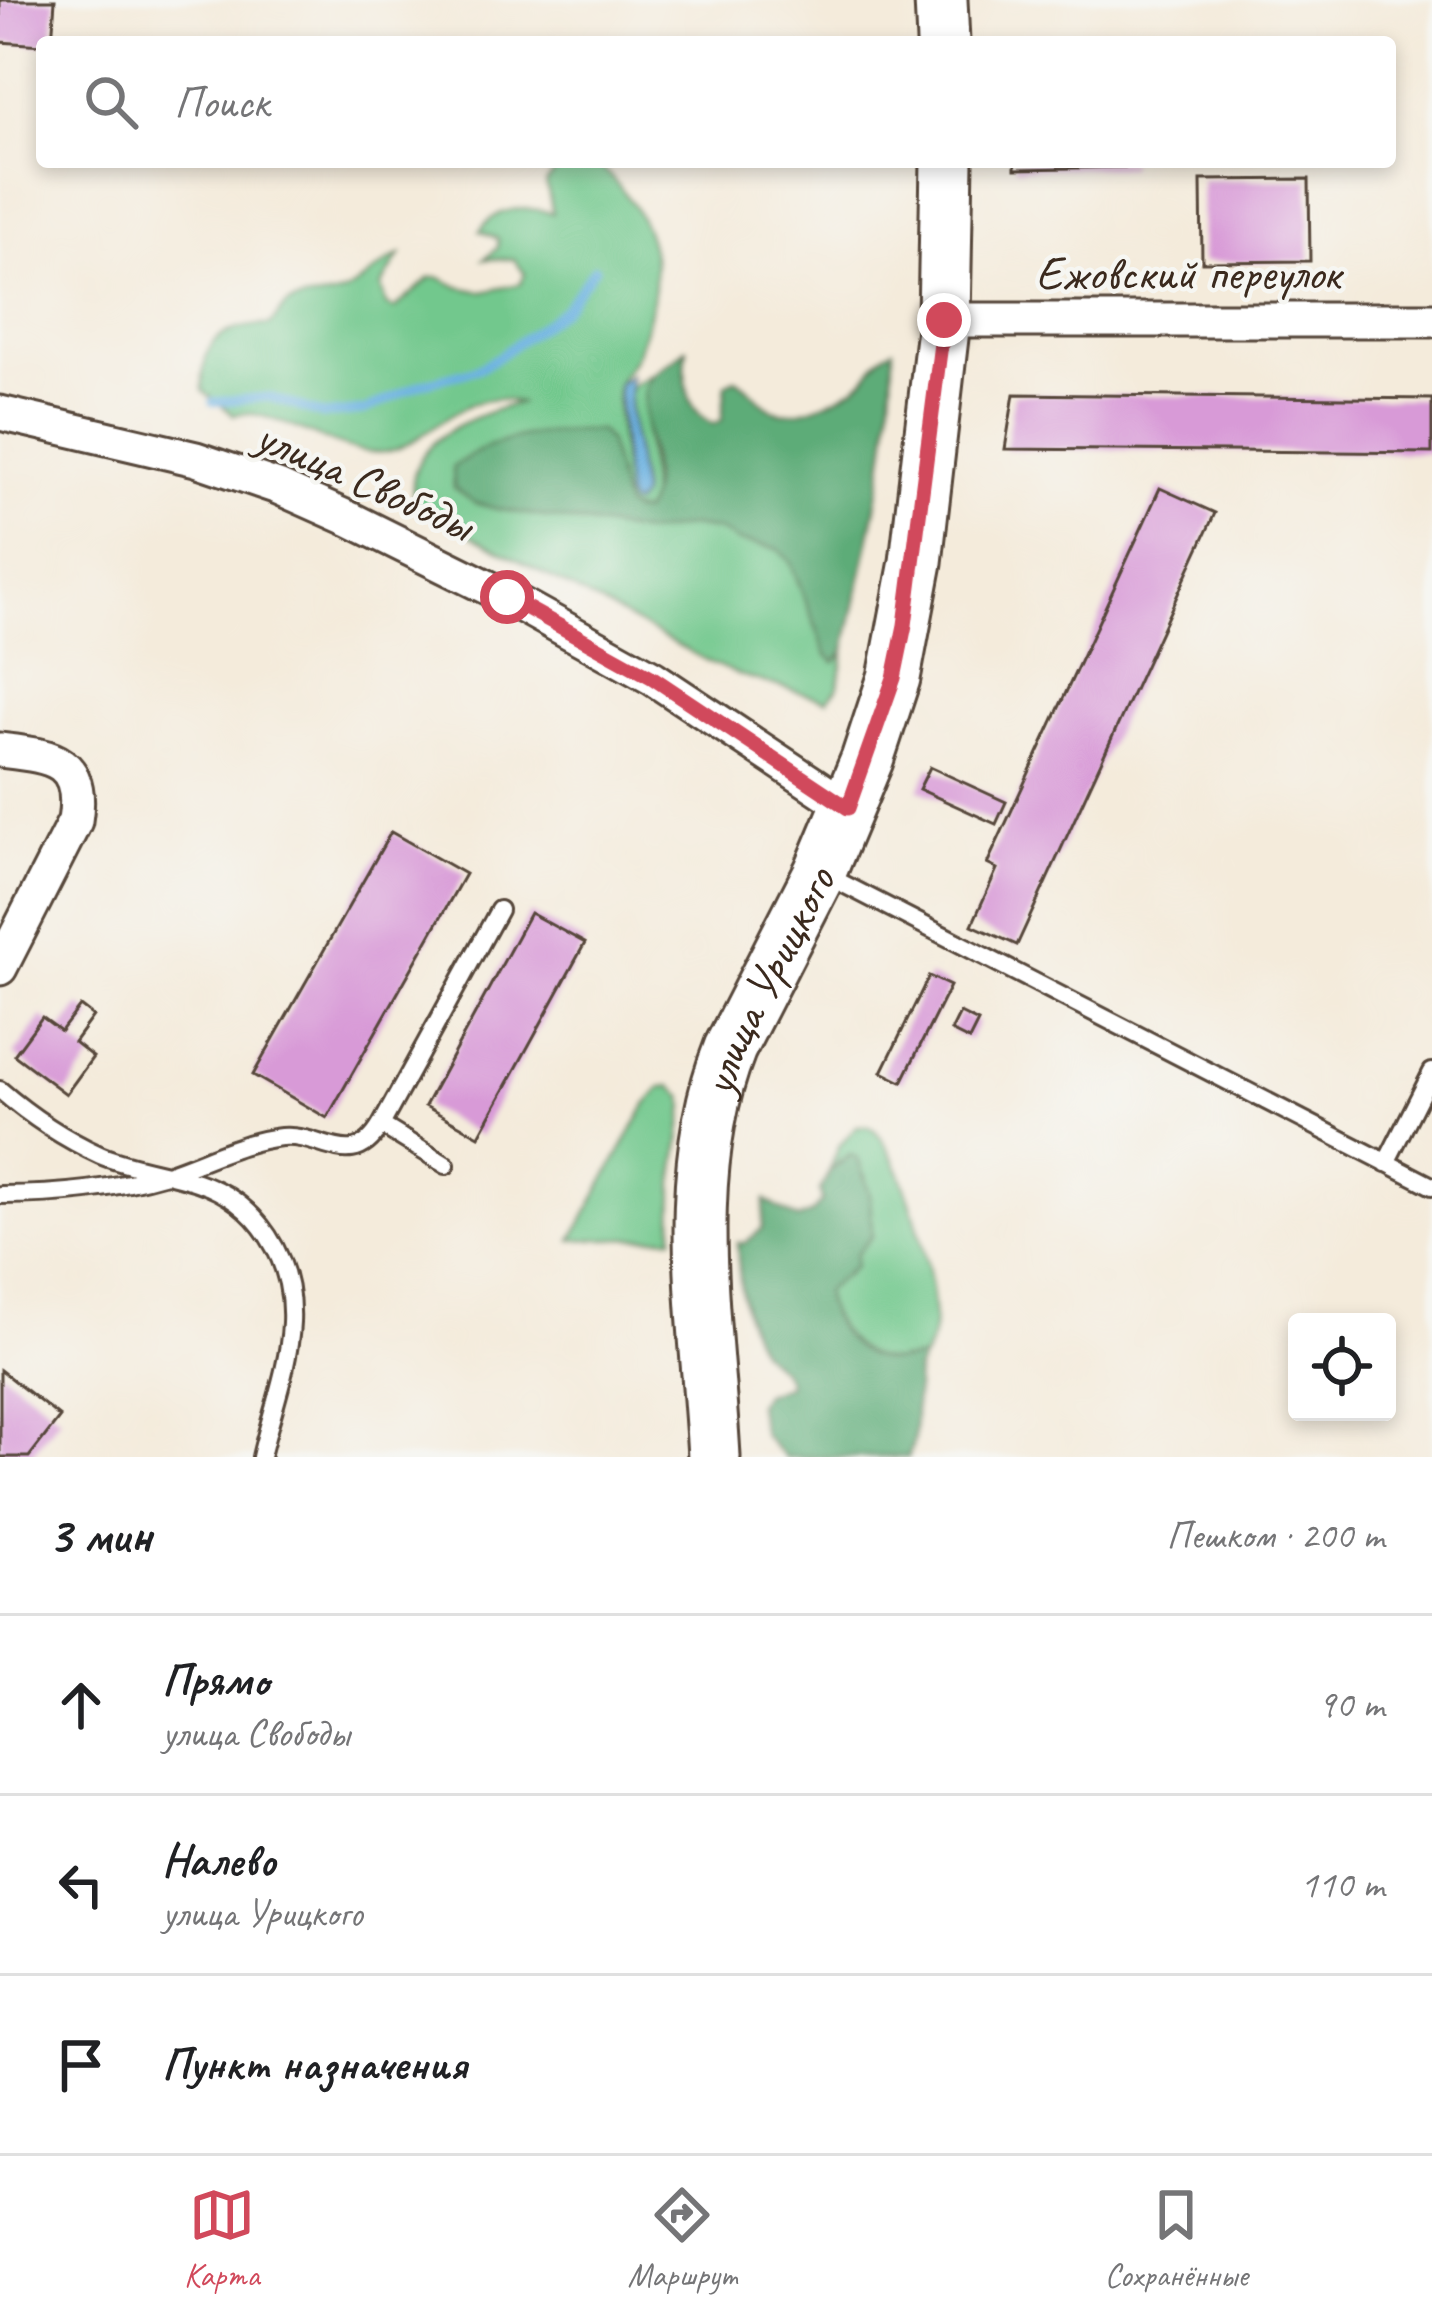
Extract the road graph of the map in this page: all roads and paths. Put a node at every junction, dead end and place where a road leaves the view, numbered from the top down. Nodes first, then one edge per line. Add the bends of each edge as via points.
1 (940, 0) edge
2 (943, 36) edge
3 (947, 168) edge
4 (944, 320) junction
5 (1432, 320) edge
6 (0, 413) edge
7 (0, 750) edge
8 (848, 808) junction
9 (820, 872) junction
10 (499, 910) dead end
11 (0, 968) edge
12 (1432, 1072) edge
13 (0, 1090) edge
14 (381, 1125) junction
15 (1386, 1163) junction
16 (446, 1165) dead end
17 (166, 1173) junction
18 (1432, 1186) edge
19 (0, 1195) edge
20 (261, 1457) edge
21 (715, 1457) edge

1 - 2 main road
3 - 4 main road, улица Урицкого
4 - 5 street, Ежовский переулок
4 - 8 main road, улица Урицкого via 905,625
6 - 8 street, улица Свободы via 196,459 352,520 618,658
7 - 11 street via 62,764 78,800
8 - 9 main road, улица Урицкого
9 - 15 lane
9 - 21 main road, улица Урицкого via 742,1018 706,1132 702,1239
10 - 14 lane
12 - 15 lane
13 - 17 lane via 98,1154
14 - 16 lane
14 - 17 lane via 362,1147 282,1137
15 - 18 lane
17 - 19 lane via 93,1191
17 - 20 lane via 246,1209 284,1268 291,1324

